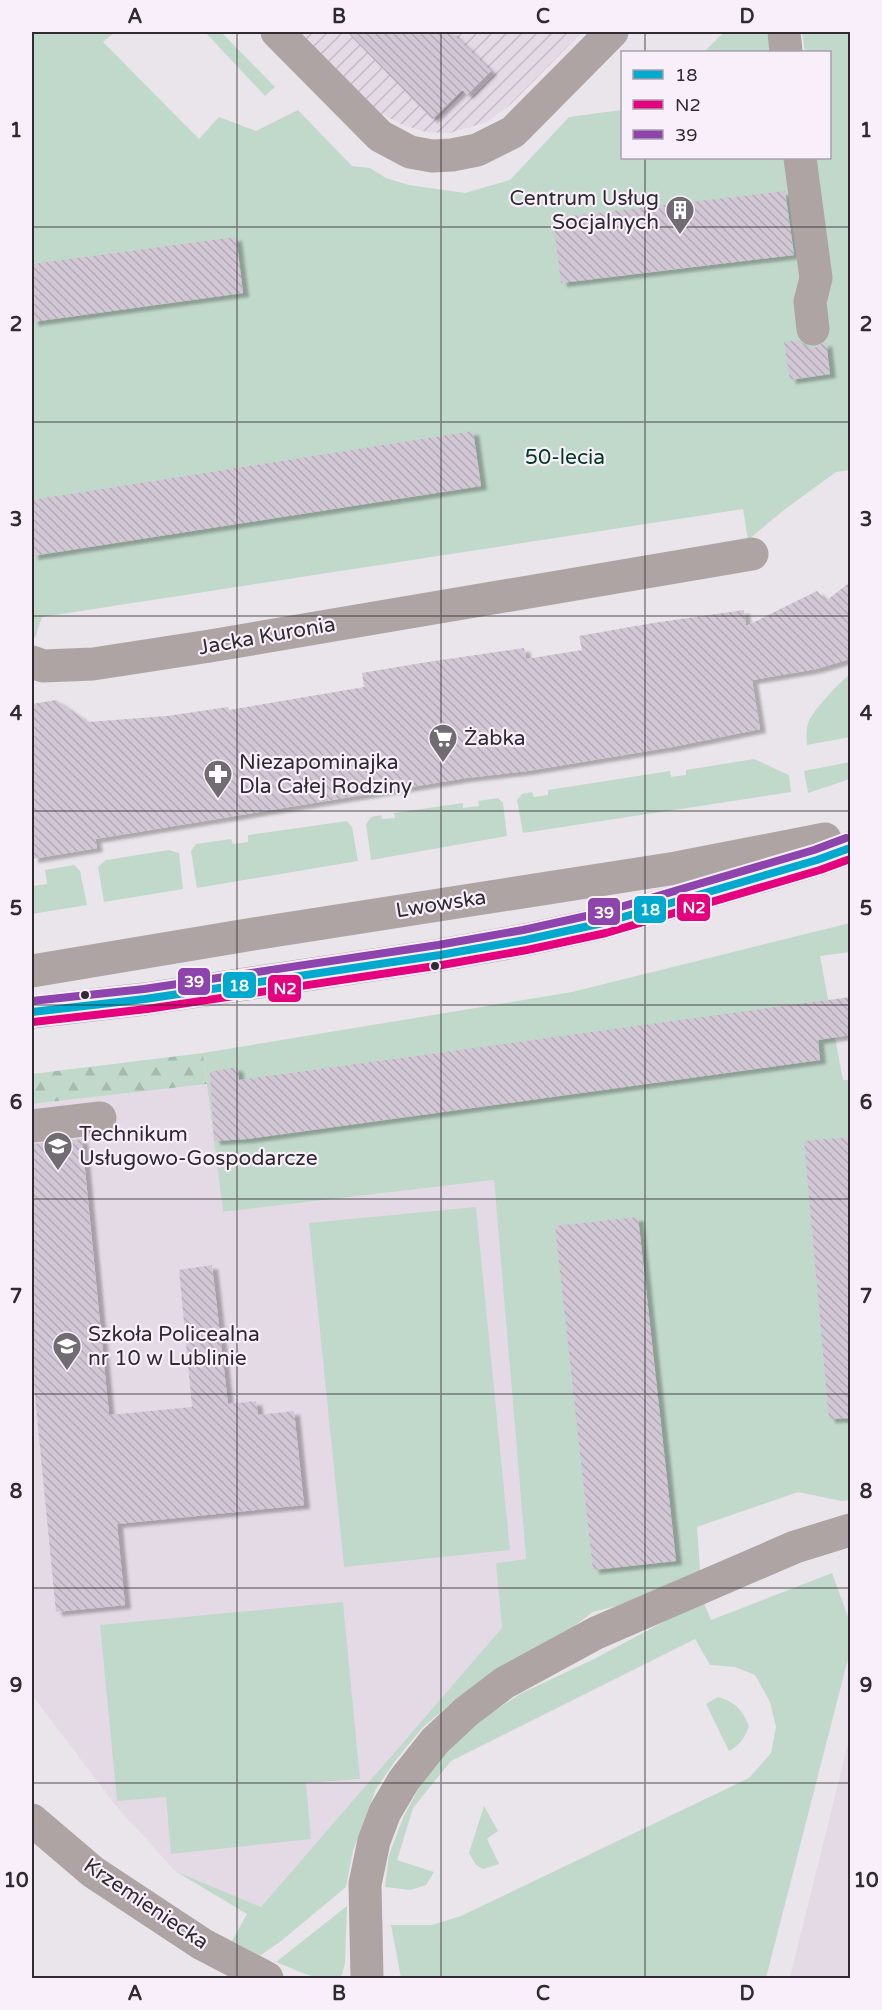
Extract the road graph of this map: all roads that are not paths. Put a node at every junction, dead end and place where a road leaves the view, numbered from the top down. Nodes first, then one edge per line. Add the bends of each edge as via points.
1 (277, 32) edge
2 (612, 32) edge
3 (784, 32) edge
4 (786, 51) edge
5 (800, 159) edge
6 (813, 329) dead end
7 (752, 554) dead end
8 (32, 662) edge
9 (850, 837) edge
10 (850, 848) edge
11 (32, 971) edge
12 (32, 1012) edge
13 (100, 1118) dead end
14 (32, 1126) edge
15 (850, 1530) edge
16 (32, 1820) edge
17 (267, 1978) edge
18 (367, 1978) edge

1 - 2 street via 380,136 410,152 432,156 477,150 513,132
3 - 4 street
5 - 6 street via 816,278 810,302
7 - 8 street, Jacka Kuronia via 93,664 43,666
9 - 11 street, Lwowska
10 - 12 street via 603,923 525,940 145,999
13 - 14 street
15 - 18 street via 795,1547 596,1633 504,1683 466,1712 435,1741 404,1780 374,1841 365,1884
16 - 17 street, Krzemieniecka via 93,1872 202,1944

